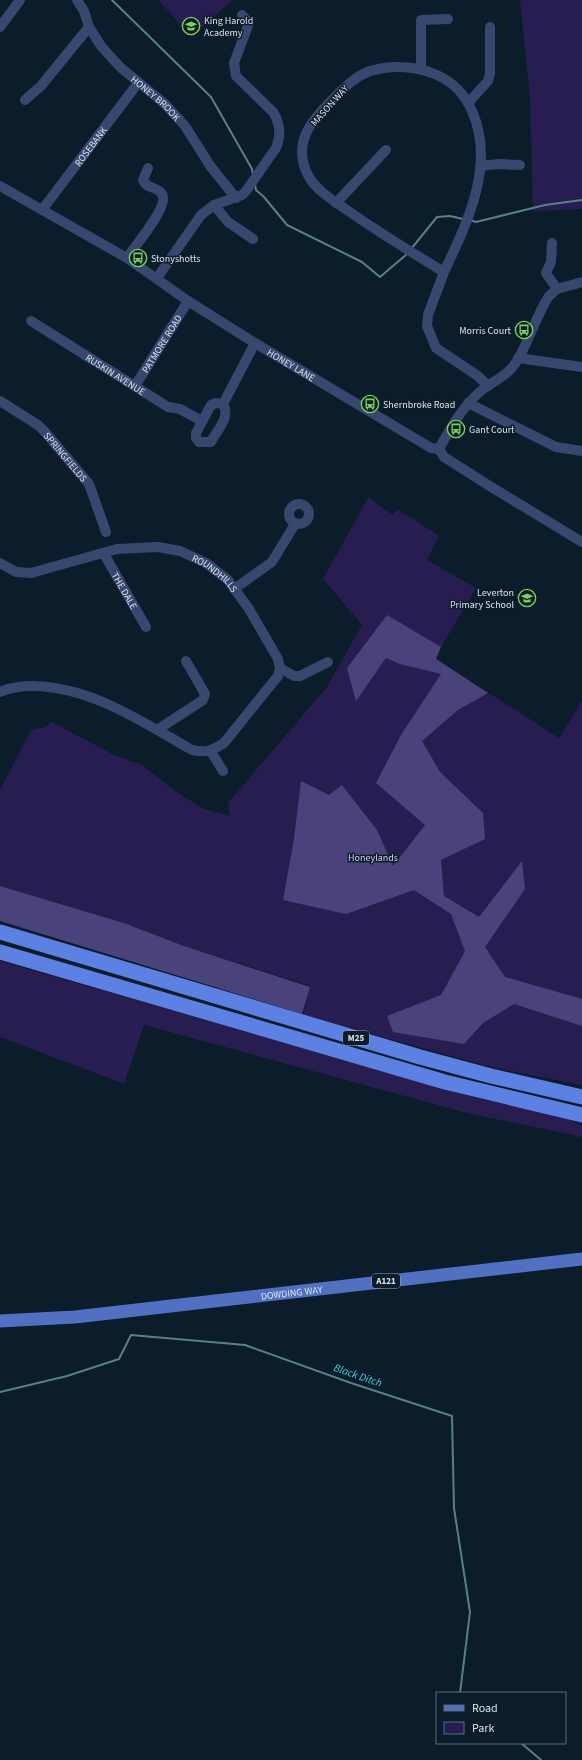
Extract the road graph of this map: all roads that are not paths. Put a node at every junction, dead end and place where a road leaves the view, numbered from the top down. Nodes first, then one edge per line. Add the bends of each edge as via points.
1 (20, 0) edge
2 (77, 0) edge
3 (242, 15) dead end
4 (448, 19) dead end
5 (0, 27) edge
6 (89, 27) junction
7 (490, 27) dead end
8 (421, 69) junction
9 (138, 83) junction
10 (26, 100) dead end
11 (468, 103) junction
12 (386, 150) dead end
13 (520, 165) dead end
14 (480, 166) junction
15 (148, 168) dead end
16 (1, 188) edge
17 (236, 198) junction
18 (336, 203) junction
19 (214, 205) junction
20 (42, 210) junction
21 (253, 239) dead end
22 (552, 243) dead end
23 (127, 258) junction
24 (444, 272) junction
25 (157, 278) junction
26 (582, 282) edge
27 (557, 289) junction
28 (188, 300) junction
29 (31, 322) dead end
30 (255, 343) junction
31 (518, 358) junction
32 (582, 367) edge
33 (135, 386) junction
34 (488, 386) junction
35 (0, 401) edge
36 (468, 403) junction
37 (223, 404) junction
38 (202, 421) junction
39 (439, 449) junction
40 (582, 451) edge
41 (295, 524) dead end
42 (106, 532) dead end
43 (582, 542) edge
44 (104, 554) junction
45 (0, 563) edge
46 (234, 589) junction
47 (146, 627) dead end
48 (186, 661) dead end
49 (328, 662) dead end
50 (280, 668) junction
51 (0, 692) edge
52 (157, 730) junction
53 (210, 750) junction
54 (223, 771) dead end
55 (0, 932) edge
56 (0, 952) edge
57 (582, 1097) edge
58 (582, 1115) edge
59 (582, 1259) edge
60 (0, 1321) edge

1 - 5 street
2 - 6 street, HONEY BROOK
3 - 17 street via 250,23 234,63 236,76 277,118 279,142 249,187
4 - 8 street via 421,20
6 - 9 street, HONEY BROOK via 109,56
6 - 10 street via 41,86
7 - 11 street via 488,81
8 - 11 street, MASON WAY via 452,83
8 - 18 street, MASON WAY via 390,67 363,74 345,86 311,122 304,138 304,166 314,184
9 - 17 street, HONEY BROOK via 165,104 185,126 211,167
9 - 20 street, ROSEBANK
11 - 14 street, MASON WAY via 479,130
12 - 18 street
13 - 14 street
14 - 24 street, MASON WAY via 473,205
15 - 23 street via 144,183 157,189 164,197 148,230
16 - 20 street, HONEY LANE
17 - 19 street
18 - 24 street, MASON WAY via 386,238
19 - 21 street via 228,222
19 - 25 street via 201,215
20 - 23 street, HONEY LANE
22 - 27 street via 551,262 546,274
23 - 25 street, HONEY LANE
24 - 34 street, MASON WAY via 428,314 427,326 436,348 478,376
25 - 28 street, HONEY LANE
26 - 27 street
27 - 31 street via 544,304
28 - 30 street, HONEY LANE
28 - 33 street, PATMORE ROAD
29 - 33 street, RUSKIN AVENUE
30 - 37 street
30 - 39 street, HONEY LANE via 432,448
31 - 32 street
31 - 34 street via 505,375
33 - 38 street, RUSKIN AVENUE via 168,407 180,409
34 - 36 street
35 - 42 street, SPRINGFIELDS via 38,425 89,484
36 - 39 street via 451,426
36 - 40 street via 556,447
37 - 38 street via 211,405
37 - 38 street via 226,415 211,442 199,442 196,438
39 - 43 street, HONEY LANE via 444,457 488,486
41 - 46 street via 272,562
44 - 45 street, ROUNDHILLS via 31,573 16,572
44 - 46 street, ROUNDHILLS via 117,549 135,547 158,547 180,551 206,563 228,580
44 - 47 street, THE DALE
46 - 50 street, ROUNDHILLS via 249,609
48 - 52 street via 205,694 203,700
49 - 50 street via 300,676 294,676
50 - 53 street via 278,676 224,743
51 - 52 street via 17,686 42,686 72,691 118,708
52 - 53 street via 192,750
53 - 54 street
55 - 57 highway, M25 via 406,1053
56 - 58 highway, M25 via 445,1082
59 - 60 main road, DOWDING WAY / A121 via 75,1317

